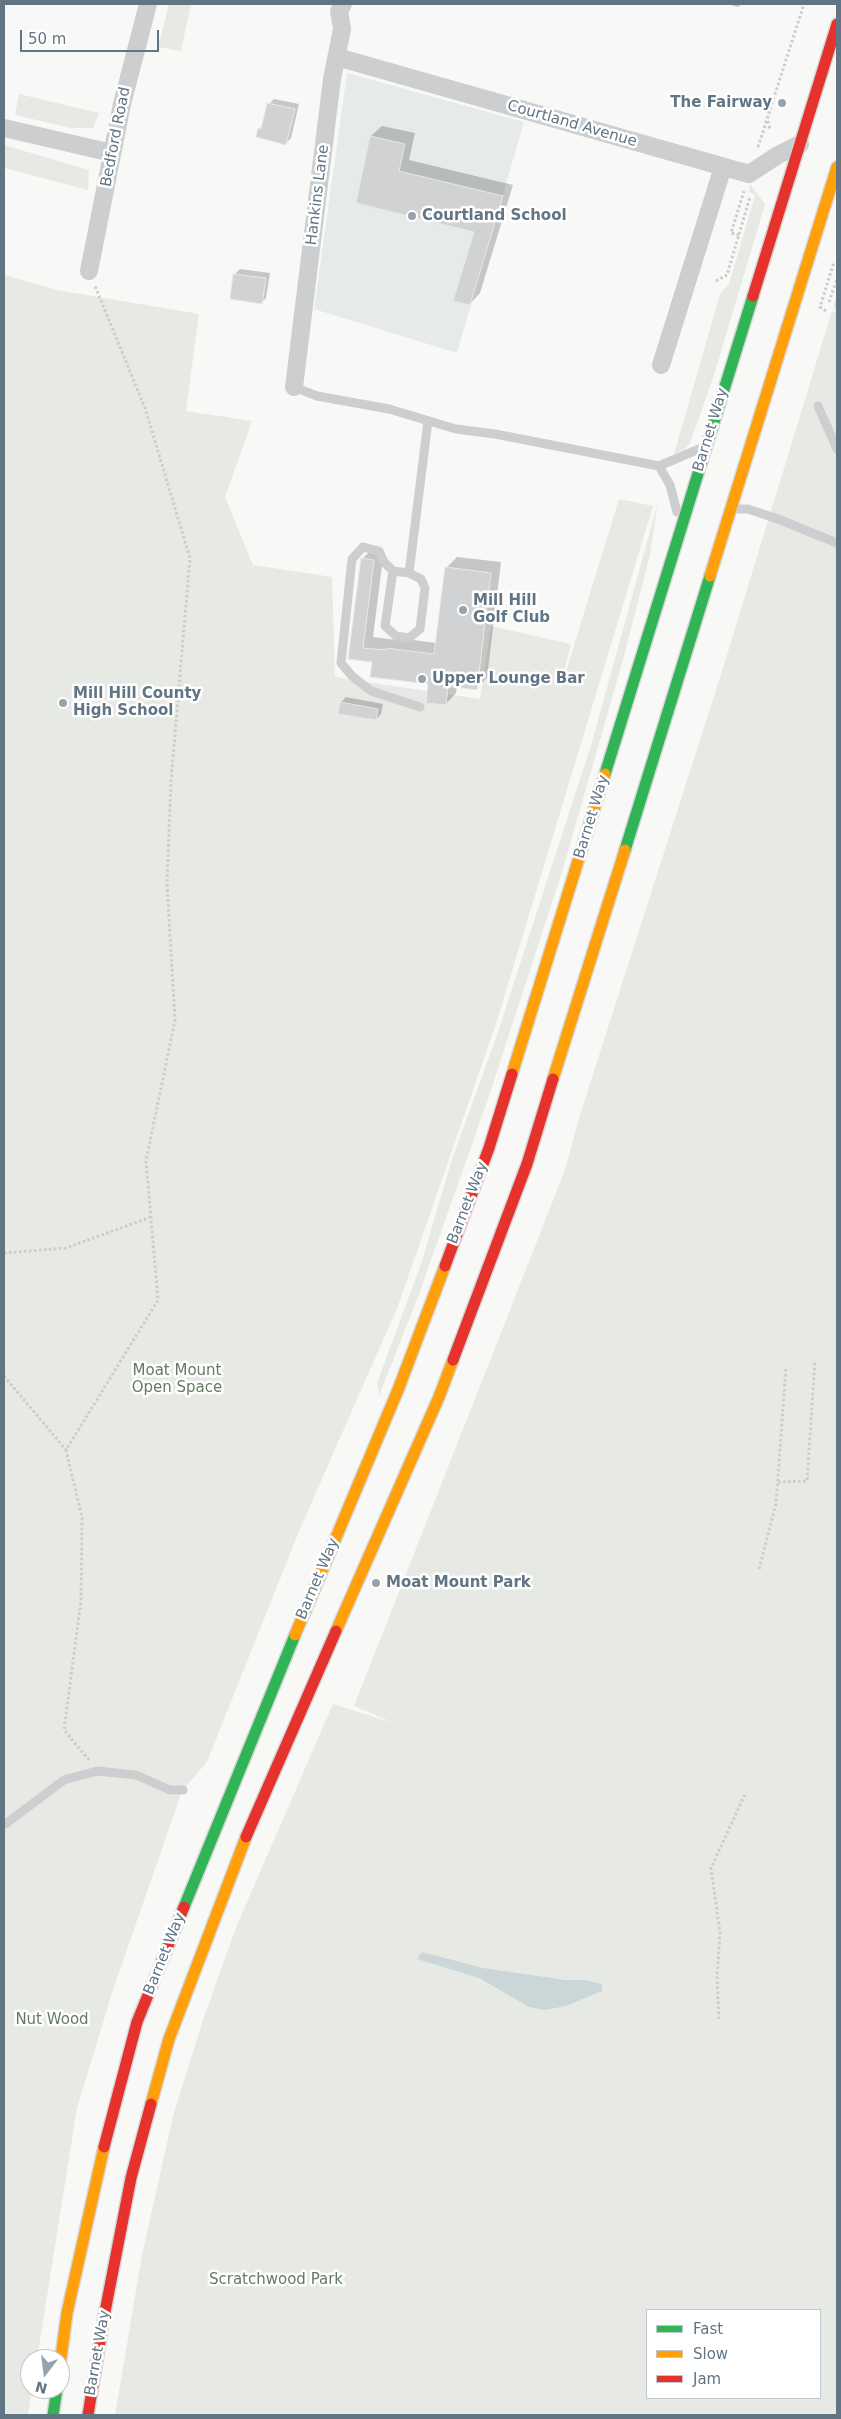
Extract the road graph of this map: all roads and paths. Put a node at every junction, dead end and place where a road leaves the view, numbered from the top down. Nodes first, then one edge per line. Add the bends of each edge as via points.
1 (148, 4) edge
2 (804, 4) edge
3 (337, 6) edge
4 (837, 24) edge
5 (337, 57) junction
6 (768, 120) junction
7 (4, 128) edge
8 (770, 130) dead end
9 (800, 144) junction
10 (112, 153) junction
11 (755, 154) dead end
12 (723, 167) junction
13 (837, 167) edge
14 (747, 181) junction
15 (750, 197) dead end
16 (739, 235) junction
17 (835, 257) dead end
18 (89, 271) joint
19 (837, 279) edge
20 (716, 281) dead end
21 (829, 302) dead end
22 (826, 311) dead end
23 (661, 365) dead end
24 (294, 387) joint
25 (818, 406) dead end
26 (428, 421) junction
27 (706, 446) junction
28 (837, 449) edge
29 (659, 466) junction
30 (731, 508) junction
31 (681, 527) junction
32 (837, 543) edge
33 (393, 571) junction
34 (409, 573) junction
35 (420, 707) dead end
36 (151, 1217) junction
37 (4, 1253) edge
38 (815, 1361) dead end
39 (786, 1366) dead end
40 (4, 1376) edge
41 (66, 1450) junction
42 (778, 1482) junction
43 (759, 1569) dead end
44 (98, 1771) junction
45 (183, 1790) dead end
46 (746, 1792) dead end
47 (4, 1825) edge
48 (719, 2019) dead end
49 (62, 2349) edge
50 (55, 2399) edge
51 (53, 2415) edge
52 (88, 2415) edge

1 - 10 street, Bedford Road via 136,43
2 - 6 path
3 - 5 street, Hankins Lane via 342,29
4 - 9 highway, Barnet Way
5 - 12 street, Courtland Avenue
5 - 24 street, Hankins Lane
6 - 8 path
6 - 11 path
7 - 10 street
9 - 14 street via 778,155
9 - 27 highway, Barnet Way
10 - 18 street, Bedford Road
12 - 14 street, Courtland Avenue
12 - 23 street
13 - 30 highway, Barnet Way
14 - 16 path via 731,233
15 - 16 path
16 - 20 path via 727,276
17 - 22 path via 820,307
18 - 36 path via 145,408 190,558 171,781 167,884 175,1020 146,1161
19 - 21 path
24 - 26 lane via 317,396 389,408
25 - 28 lane
26 - 29 lane
26 - 34 lane
27 - 29 lane
27 - 31 highway, Barnet Way
29 - 31 lane via 670,485
30 - 32 lane via 748,509
30 - 52 highway, Barnet Way via 527,1164 439,1397 248,1831 169,2039 131,2178
31 - 49 highway, Barnet Way via 489,1148 398,1390 137,2022 97,2173
33 - 34 lane
33 - 34 lane via 385,626 396,636 410,638 420,629 425,588 421,579
33 - 35 lane via 379,551 363,547 352,559 342,663 371,691
36 - 37 path via 66,1248
36 - 41 path via 158,1300
38 - 42 path via 807,1481
39 - 42 path
40 - 41 path
41 - 44 path via 82,1518 82,1601 64,1730
42 - 43 path via 776,1504
44 - 45 lane via 136,1775 170,1790
44 - 47 lane via 64,1780
46 - 48 path via 712,1868 720,1933
50 - 51 highway

